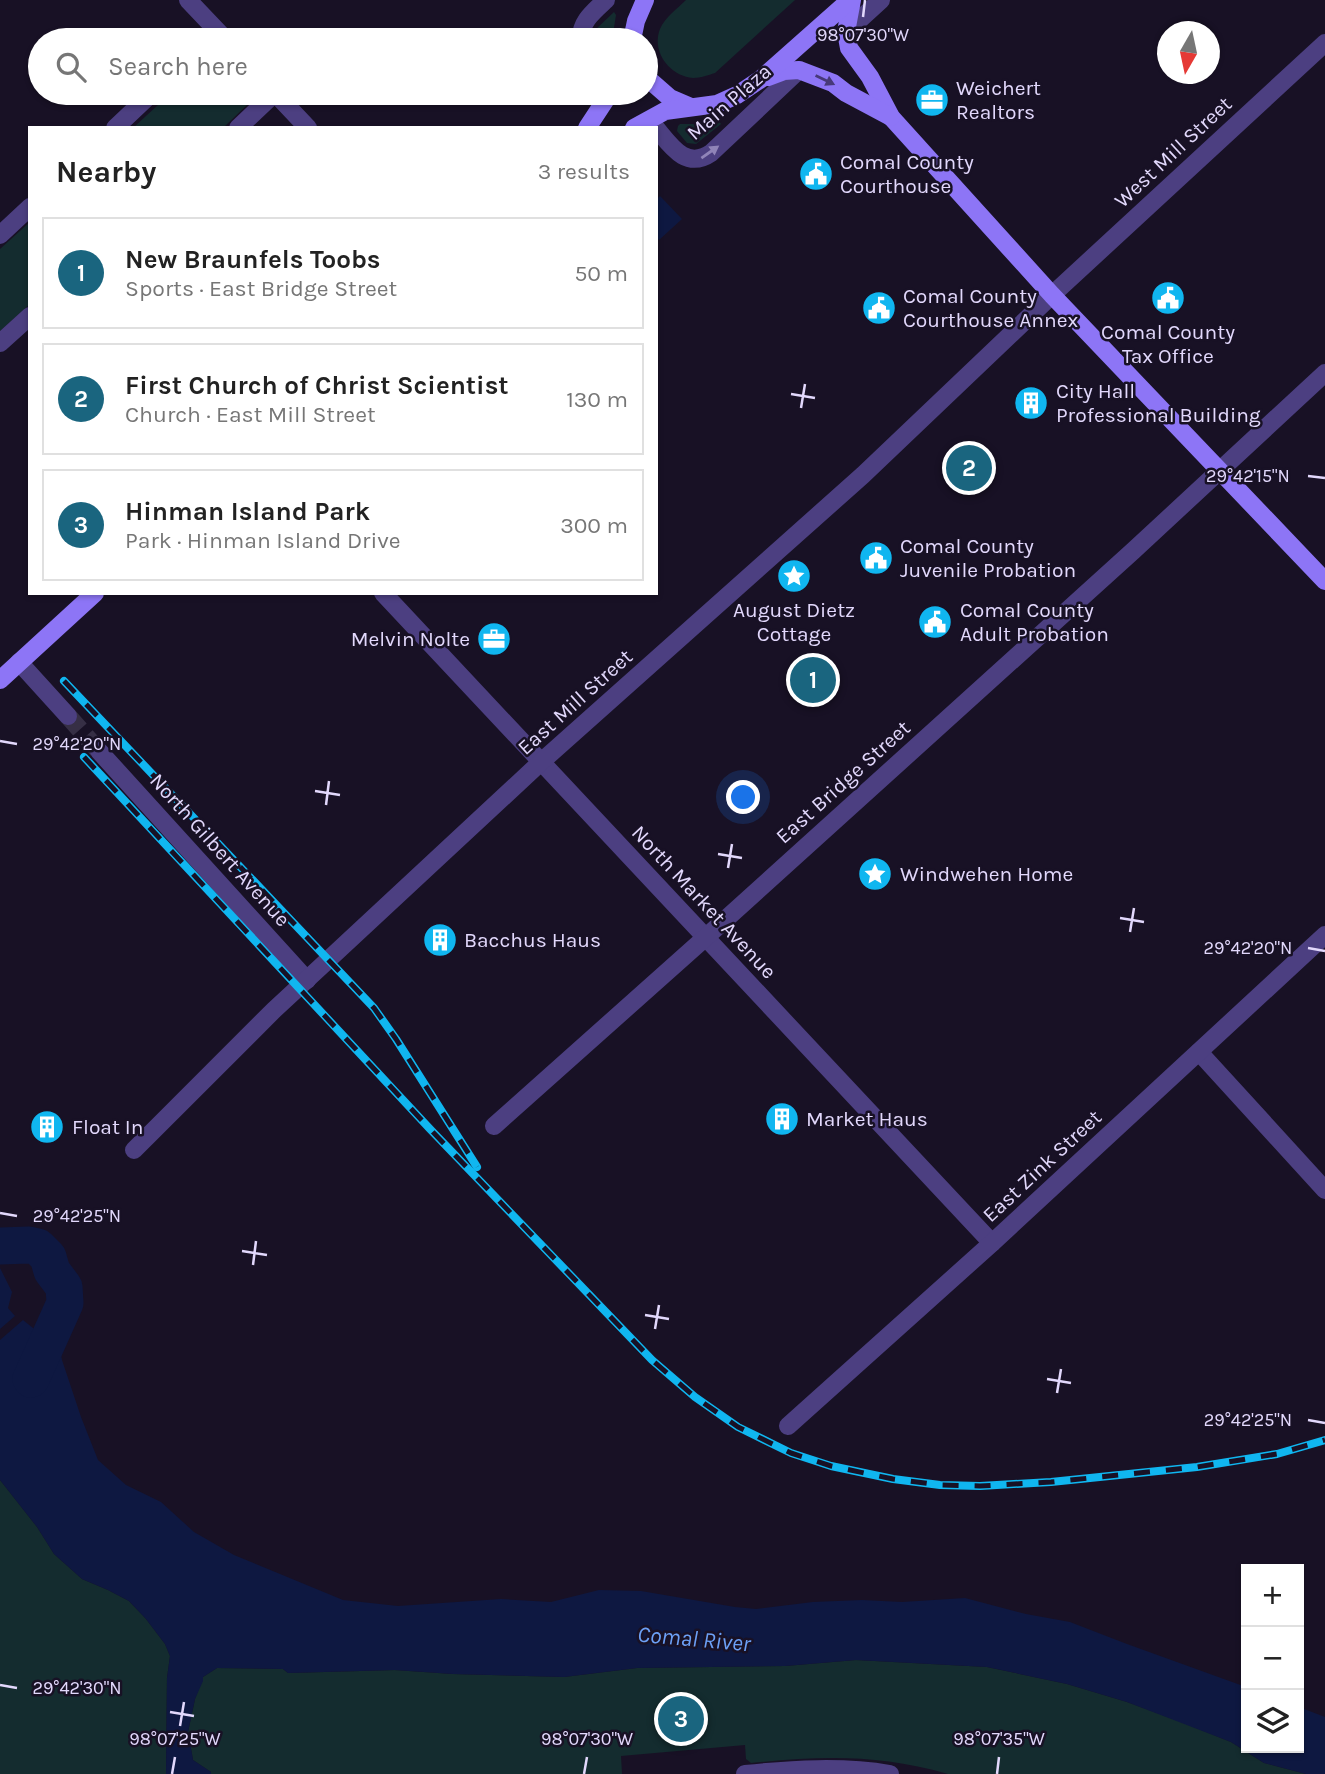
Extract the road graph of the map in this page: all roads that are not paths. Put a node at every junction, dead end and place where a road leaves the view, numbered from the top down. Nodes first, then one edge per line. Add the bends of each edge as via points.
1 (188, 0) edge
2 (606, 0) edge
3 (645, 0) edge
4 (851, 0) edge
5 (881, 0) edge
6 (210, 28) edge
7 (583, 28) edge
8 (635, 28) edge
9 (846, 32) junction
10 (1325, 43) edge
11 (799, 70) junction
12 (761, 79) junction
13 (658, 88) edge
14 (139, 105) edge
15 (262, 105) edge
16 (286, 105) edge
17 (602, 105) edge
18 (691, 107) junction
19 (891, 117) junction
20 (117, 126) edge
21 (240, 126) edge
22 (306, 126) edge
23 (588, 126) edge
24 (649, 126) edge
25 (658, 134) edge
26 (28, 209) edge
27 (0, 235) edge
28 (1052, 295) junction
29 (28, 318) edge
30 (0, 343) edge
31 (1325, 373) edge
32 (1220, 469) junction
33 (1325, 581) edge
34 (93, 595) edge
35 (385, 595) edge
36 (19, 662) junction
37 (0, 680) edge
38 (68, 716) tunnel mouth
39 (99, 751) tunnel mouth
40 (541, 762) junction
41 (1325, 935) edge
42 (706, 937) junction
43 (307, 980) junction
44 (1199, 1052) junction
45 (494, 1126) dead end
46 (134, 1150) dead end
47 (1325, 1190) edge
48 (992, 1243) junction
49 (788, 1426) dead end
50 (745, 1774) edge
51 (890, 1774) edge

1 - 6 street
2 - 7 street
3 - 8 main road
4 - 9 main road
4 - 12 main road, Main Plaza
5 - 9 street
9 - 19 main road via 849,48
10 - 28 street, West Mill Street
11 - 12 main road
11 -> 19 main road via 833,83
25 -> 11 street, Main Plaza via 680,154 704,158
12 - 18 main road, Main Plaza via 717,104
13 - 18 main road, Main Plaza
14 - 20 street
15 - 21 street
16 - 22 street
17 - 23 main road
18 - 24 main road via 665,111
19 - 28 main road
26 - 27 street
28 - 32 main road
28 - 40 street, East Mill Street via 863,475
29 - 30 street
31 - 32 street, East Bridge Street
32 - 33 main road
32 - 42 street, East Bridge Street
34 - 36 main road
35 - 40 street, North Market Avenue
36 - 37 main road
36 - 38 street
39 - 43 street, North Gilbert Avenue
40 - 42 street, North Market Avenue
40 - 43 street, East Mill Street
41 - 44 street, East Zink Street
42 - 45 street, East Bridge Street
42 - 48 street, North Market Avenue
43 - 46 street, East Mill Street
44 - 47 street
44 - 48 street, East Zink Street
48 - 49 street, East Zink Street
50 - 51 street via 826,1769

